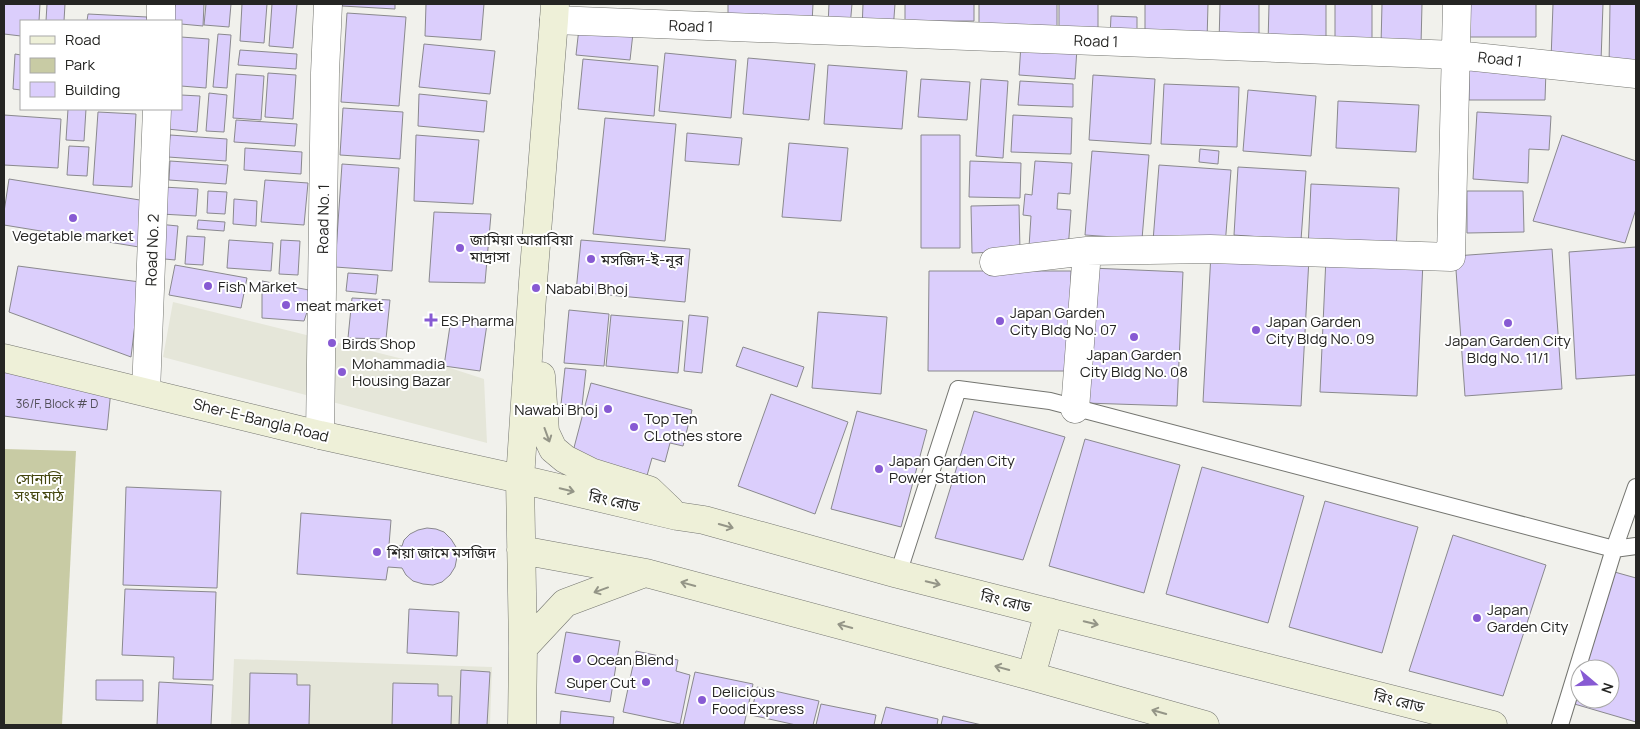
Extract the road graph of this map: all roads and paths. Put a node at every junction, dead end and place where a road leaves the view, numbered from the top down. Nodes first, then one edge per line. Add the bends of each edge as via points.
1 (161, 4) edge
2 (328, 4) edge
3 (1457, 4) edge
4 (554, 12) edge
5 (161, 20) edge
6 (1456, 55) junction
7 (1636, 74) edge
8 (157, 110) edge
9 (1087, 251) junction
10 (994, 262) dead end
11 (533, 282) junction
12 (4, 358) edge
13 (146, 392) junction
14 (1075, 409) junction
15 (320, 435) junction
16 (520, 479) junction
17 (1636, 487) edge
18 (677, 516) junction
19 (1636, 546) edge
20 (1614, 549) junction
21 (521, 550) junction
22 (646, 573) junction
23 (898, 574) junction
24 (1049, 612) junction
25 (523, 648) junction
26 (1031, 676) junction
27 (522, 725) edge
28 (1206, 725) edge
29 (1493, 725) edge
30 (1560, 725) edge

1 - 5 street
2 - 15 street, Road No. 1
3 - 6 street
4 - 6 street, Road 1
4 - 11 main road
6 - 7 street, Road 1
6 - 9 street via 1451,257 1210,248
8 - 13 street, Road No. 2
9 - 10 street
9 - 14 street
11 - 16 main road
11 -> 18 main road via 545,432 553,449 591,472 649,490
12 - 13 main road, Sher-E-Bangla Road
13 - 15 main road, Sher-E-Bangla Road
14 - 20 lane
14 - 23 lane via 958,388
15 - 16 main road, Sher-E-Bangla Road
16 -> 18 main road, রিং রোড
16 - 21 main road
17 - 20 lane
18 -> 23 main road, রিং রোড via 704,520
19 - 20 lane
20 - 30 lane
21 - 22 main road
21 - 25 main road
22 -> 25 main road via 565,603
26 -> 22 main road
23 -> 24 main road, রিং রোড
24 - 26 main road
24 -> 29 main road, রিং রোড
25 - 27 main road
28 -> 26 main road

